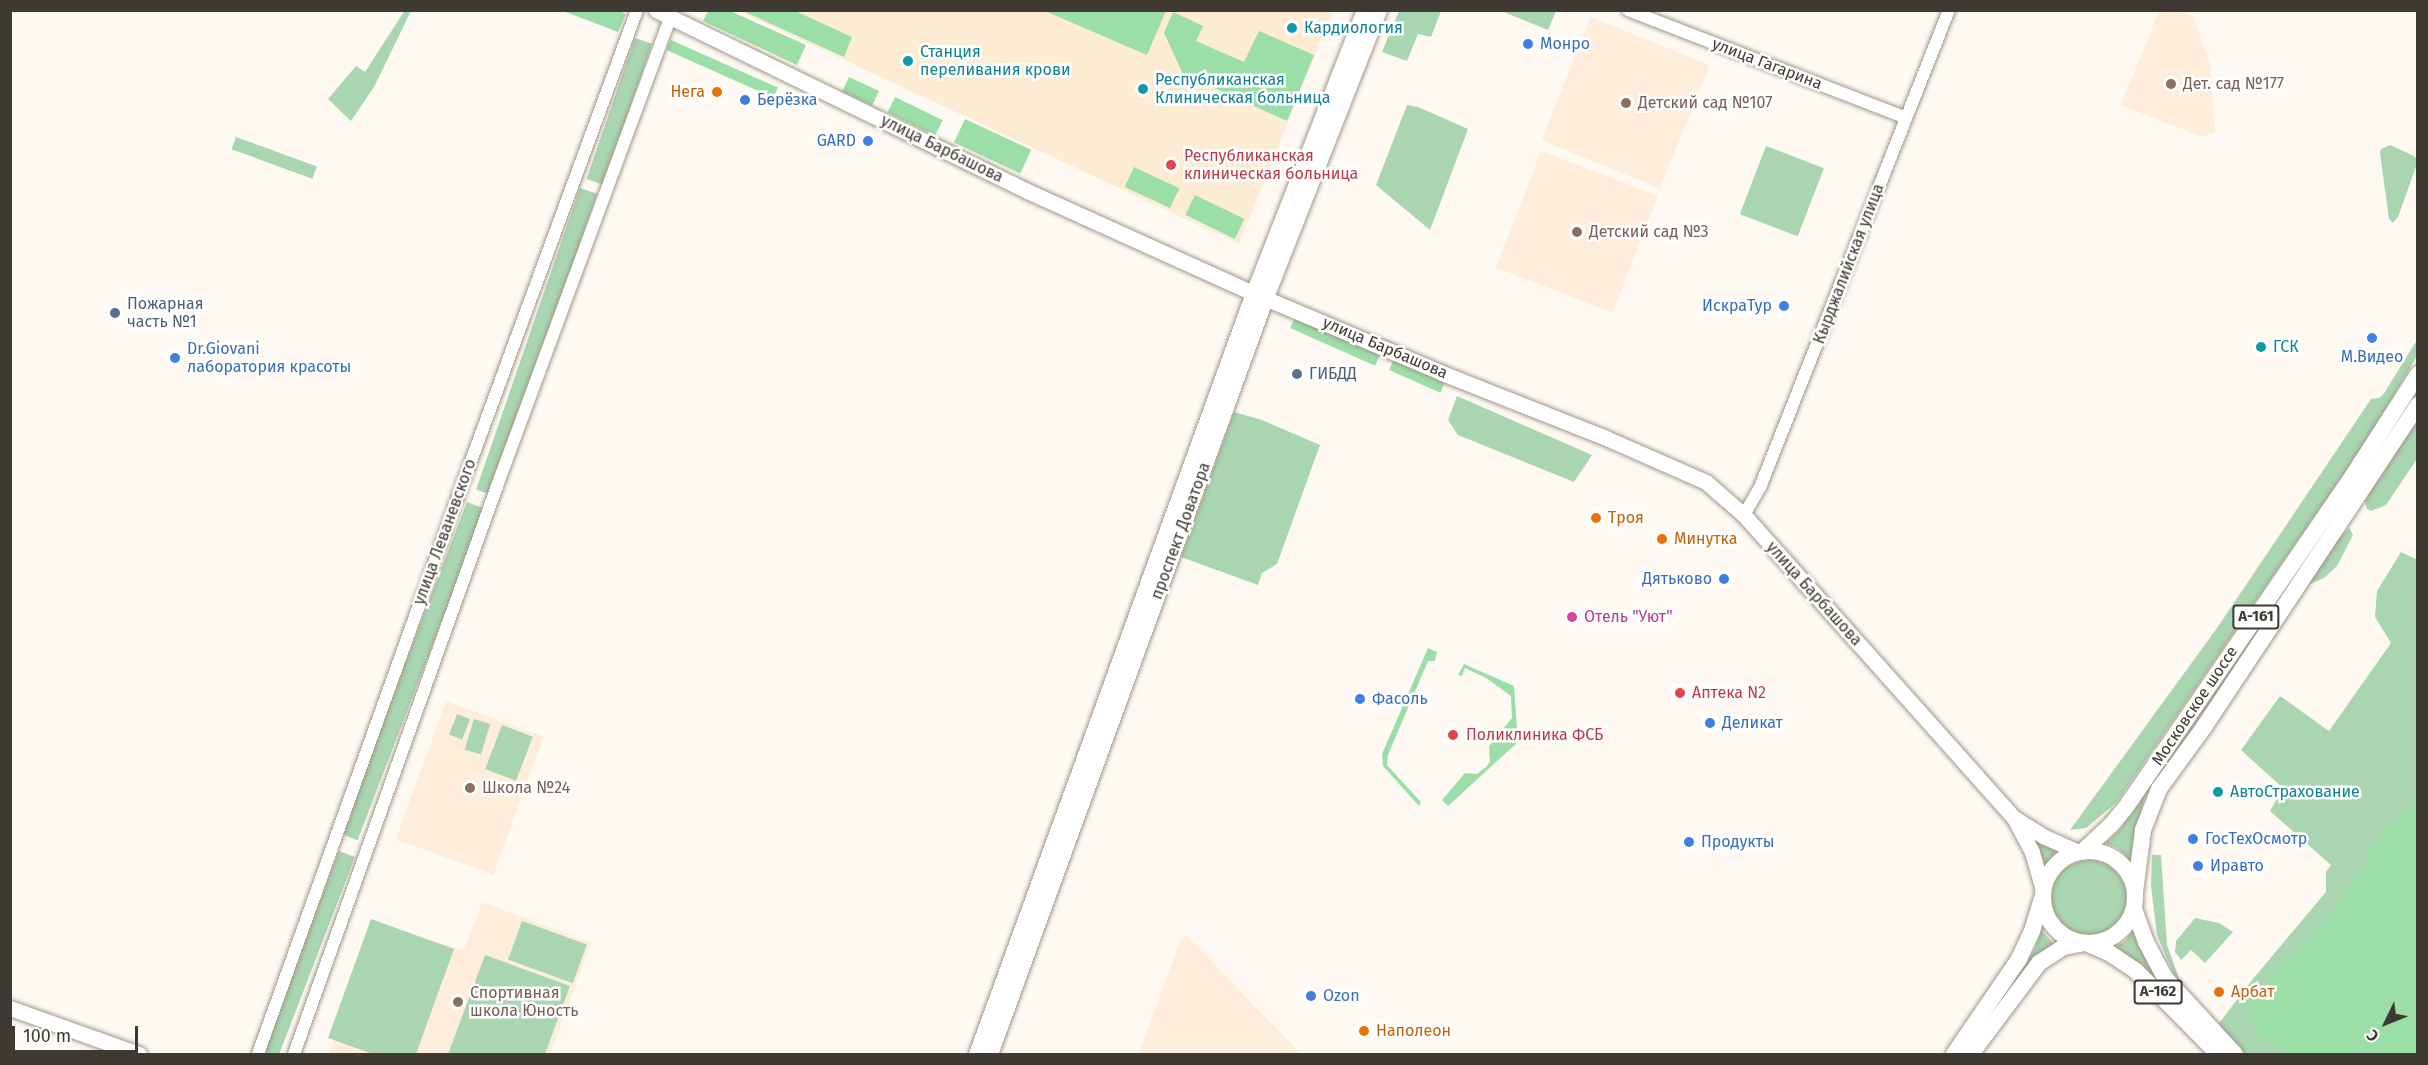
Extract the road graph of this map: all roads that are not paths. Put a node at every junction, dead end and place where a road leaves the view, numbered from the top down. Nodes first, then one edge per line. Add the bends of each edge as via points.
1 (637, 10) edge
2 (656, 10) edge
3 (1364, 10) edge
4 (1379, 10) edge
5 (1628, 10) edge
6 (1948, 10) edge
7 (670, 18) junction
8 (1906, 118) junction
9 (1260, 295) junction
10 (2418, 374) edge
11 (2418, 405) edge
12 (1744, 515) junction
13 (2014, 818) junction
14 (2081, 852) junction
15 (2043, 893) junction
16 (2134, 901) junction
17 (2085, 943) junction
18 (10, 1008) edge
19 (139, 1054) edge
20 (258, 1054) edge
21 (294, 1054) edge
22 (976, 1054) edge
23 (990, 1054) edge
24 (1954, 1054) edge
25 (1971, 1054) edge
26 (2218, 1054) edge
27 (2235, 1054) edge

1 - 20 street, улица Леваневского
2 - 7 main road, улица Барбашова
3 - 9 main road, проспект Доватора
4 - 9 main road, проспект Доватора
5 - 8 street, улица Гагарина
6 - 8 street, Кырджалийская улица
7 - 9 main road, улица Барбашова via 1028,191
7 - 21 street, улица Леваневского
8 - 12 street, Кырджалийская улица via 1761,486
9 - 12 main road, улица Барбашова via 1678,468 1706,482
9 - 22 main road, проспект Доватора
9 - 23 main road, проспект Доватора
10 - 14 highway, Московское шоссе / А-161 via 2126,807
11 - 16 highway, Московское шоссе / А-161 via 2159,789 2143,830
12 - 13 main road, улица Барбашова
13 - 14 main road, улица Барбашова
13 - 15 main road, улица Барбашова via 2032,852
14 - 15 highway, А-161 via 2058,862 2048,875
14 - 16 highway via 2103,853 2120,863 2132,879
15 - 17 highway via 2045,912 2057,931
15 - 24 highway, А-161 via 2019,959
16 - 17 highway, А-161 via 2128,922 2114,937
16 - 27 highway, А-162 via 2146,942 2165,978
17 - 25 highway, А-161 via 2064,947 2039,963
17 - 26 highway, А-162 via 2136,971
18 - 19 main road

